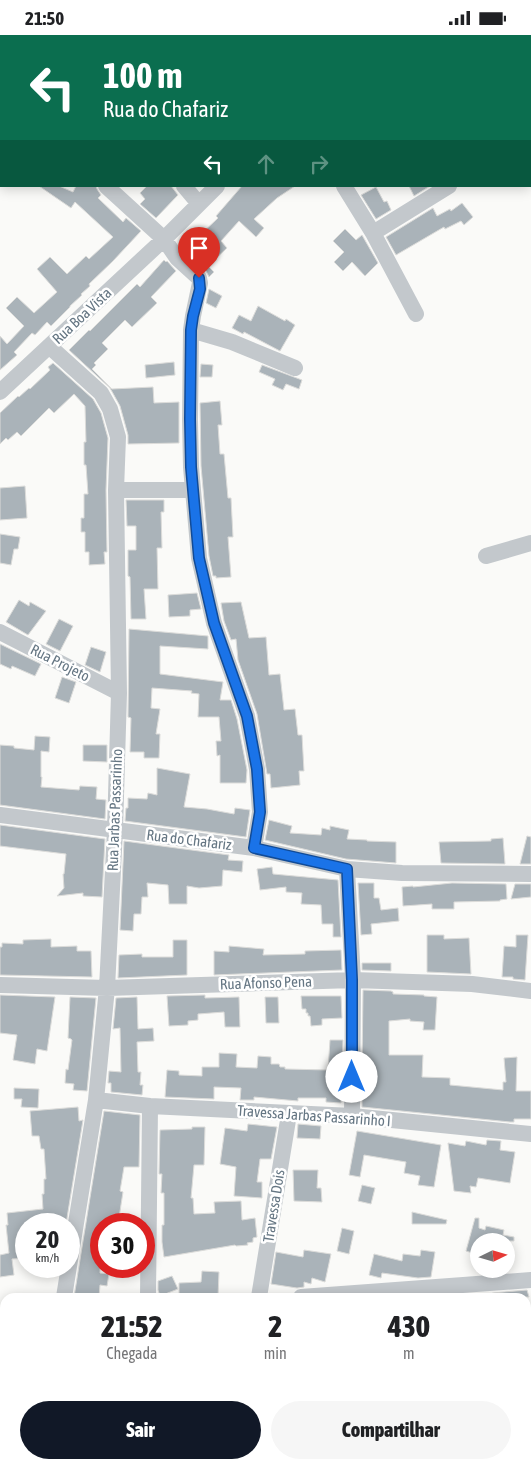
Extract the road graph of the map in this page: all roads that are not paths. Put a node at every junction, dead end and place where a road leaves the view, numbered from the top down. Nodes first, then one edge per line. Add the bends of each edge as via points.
1 (107, 187) edge
2 (185, 187) edge
3 (217, 187) edge
4 (345, 187) edge
5 (447, 187) edge
6 (198, 203) junction
7 (372, 233) junction
8 (164, 239) junction
9 (416, 314) dead end
10 (191, 330) junction
11 (49, 347) junction
12 (295, 368) dead end
13 (0, 392) edge
14 (116, 490) junction
15 (192, 490) junction
16 (531, 543) edge
17 (486, 555) dead end
18 (0, 632) edge
19 (119, 693) junction
20 (0, 815) edge
21 (115, 830) junction
22 (254, 848) junction
23 (347, 869) junction
24 (531, 874) edge
25 (352, 980) junction
26 (0, 985) edge
27 (107, 988) junction
28 (531, 991) edge
29 (96, 1100) junction
30 (150, 1106) junction
31 (289, 1114) junction
32 (352, 1116) junction
33 (531, 1134) edge
34 (531, 1280) edge
35 (65, 1293) edge
36 (148, 1293) edge
37 (260, 1293) edge
38 (355, 1293) edge

1 - 8 street
2 - 6 street
3 - 6 street, Rua Boa Vista
4 - 7 street
5 - 7 street
6 - 8 street, Rua Boa Vista
7 - 9 street
8 - 10 street via 177,258 199,278 200,289
8 - 11 street, Rua Boa Vista
10 - 12 street
10 - 15 street
11 - 13 street, Rua Boa Vista
11 - 14 street, Rua Jarbas Passarinho via 101,393 110,409 118,437
14 - 15 street
14 - 19 street, Rua Jarbas Passarinho
15 - 22 street via 199,558 214,623 247,716 254,751 260,812
16 - 17 street
18 - 19 street, Rua Projeto
19 - 21 street, Rua Jarbas Passarinho
20 - 21 street, Rua do Chafariz
21 - 22 street, Rua do Chafariz
21 - 27 street, Rua Jarbas Passarinho
22 - 23 street, Rua do Chafariz
23 - 24 street, Rua do Chafariz via 402,873
23 - 25 street
25 - 27 street, Rua Afonso Pena
25 - 28 street, Rua Afonso Pena via 472,984
25 - 32 street
26 - 27 street, Rua Afonso Pena
27 - 29 street, Rua Jarbas Passarinho
29 - 30 street, Travessa Jarbas Passarinho I
29 - 35 street, Rua Jarbas Passarinho
30 - 31 street, Travessa Jarbas Passarinho I
30 - 36 street
31 - 32 street, Travessa Jarbas Passarinho I
31 - 37 street, Travessa Dois
32 - 33 street, Travessa Jarbas Passarinho I
34 - 38 street

